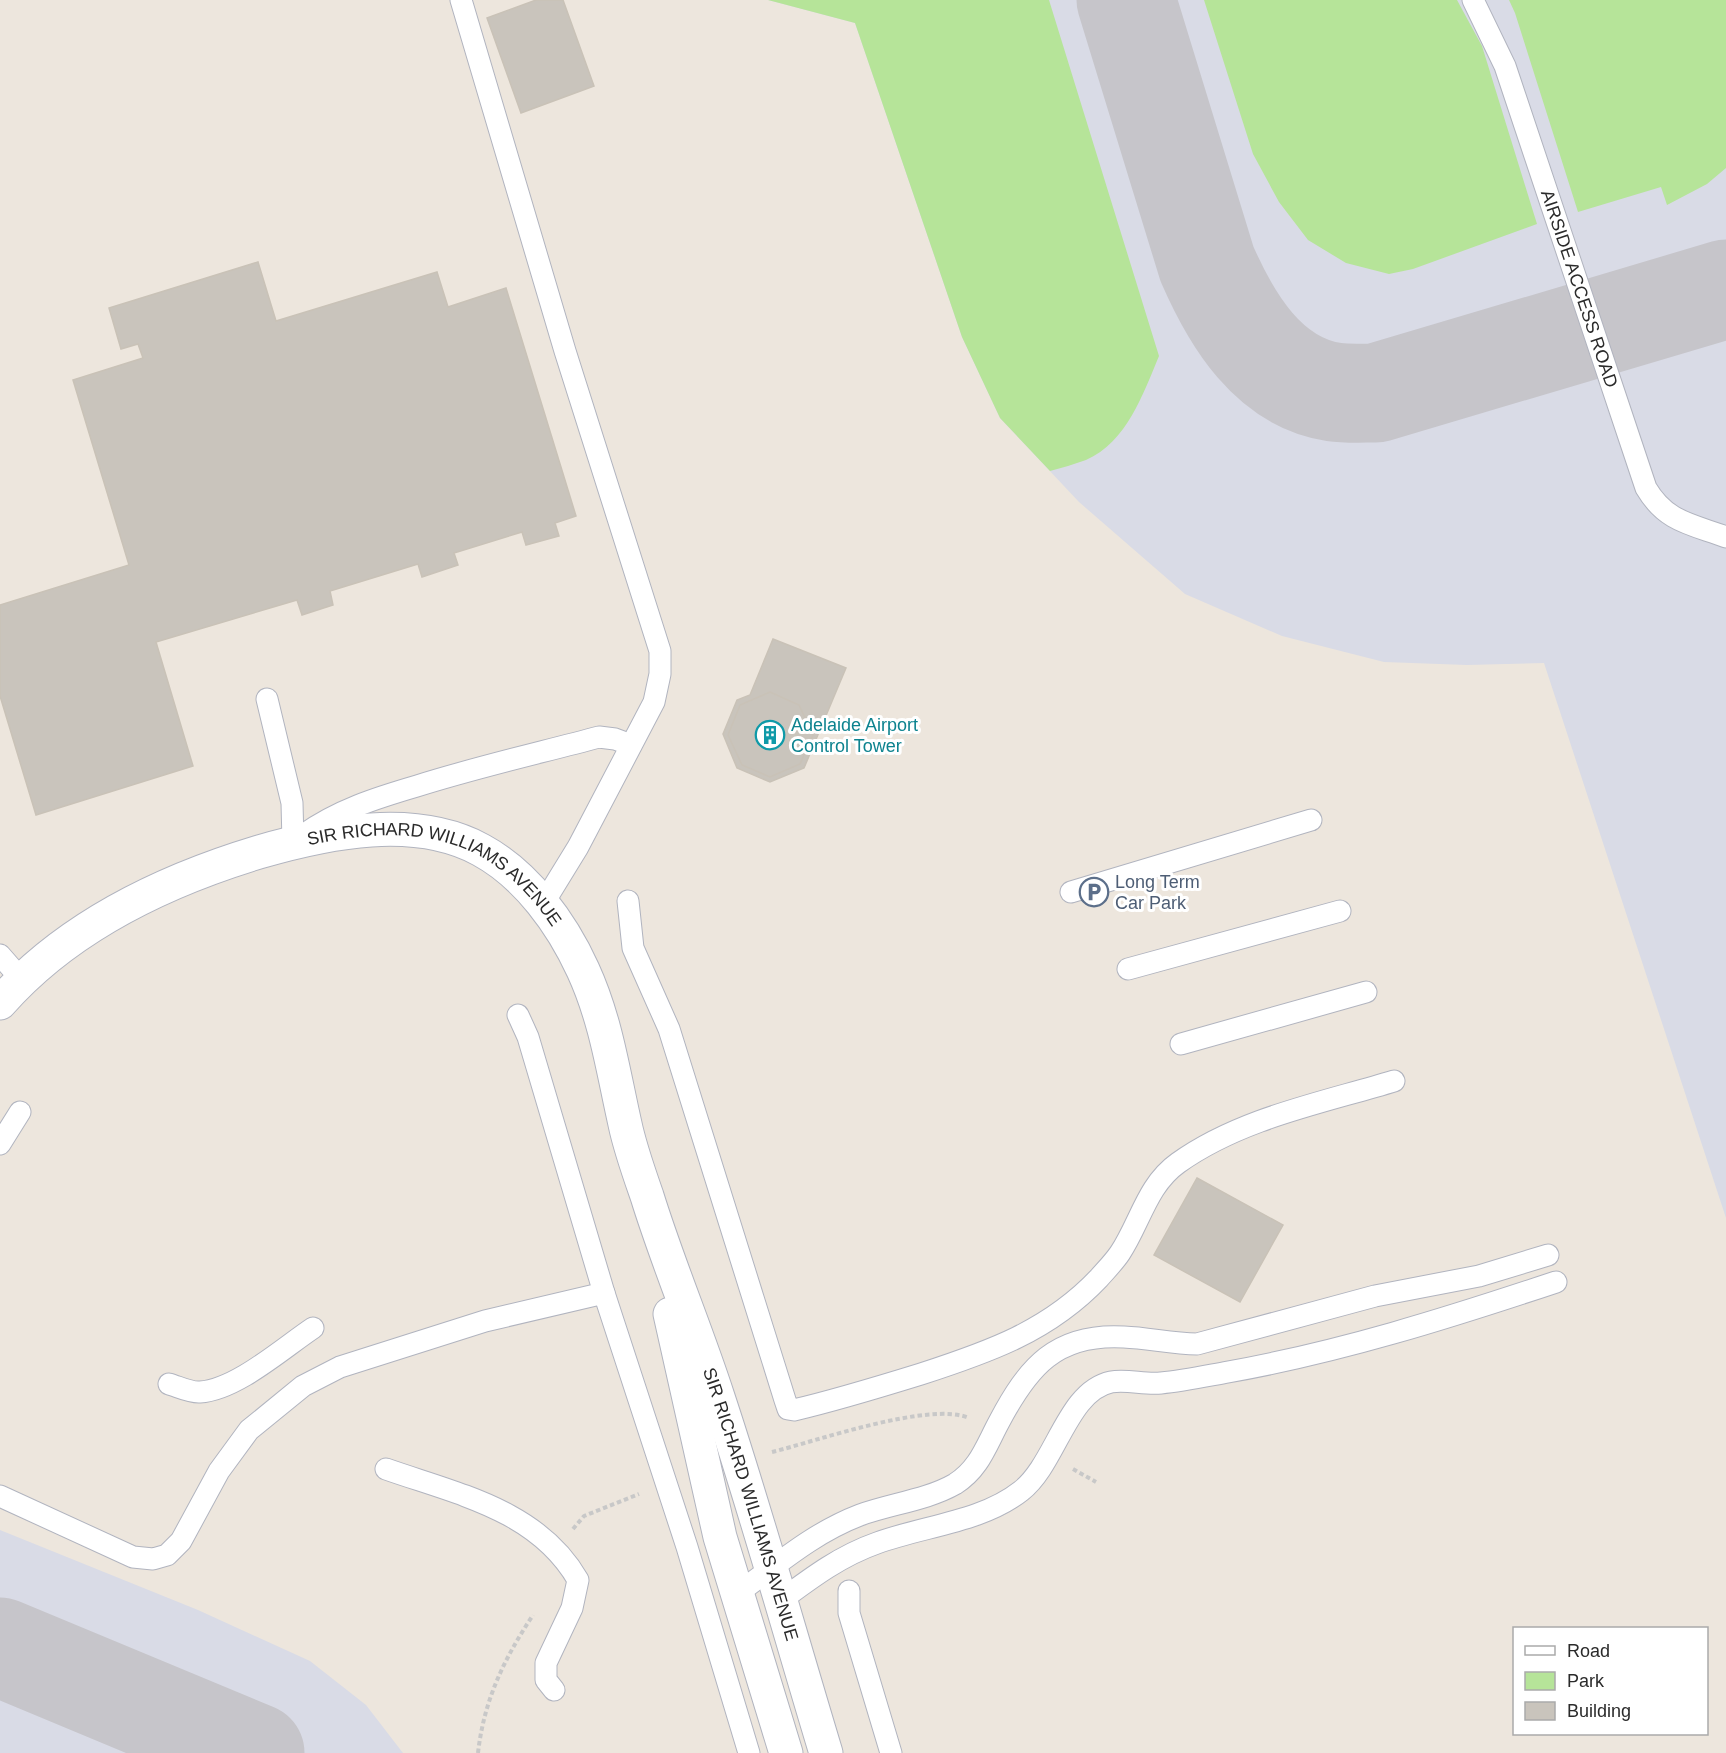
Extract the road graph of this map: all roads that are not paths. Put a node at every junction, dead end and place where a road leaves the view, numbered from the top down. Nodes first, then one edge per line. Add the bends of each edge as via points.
1 (461, 0) edge
2 (1473, 0) edge
3 (1726, 537) edge
4 (267, 699) dead end
5 (632, 745) junction
6 (1311, 820) dead end
7 (293, 842) junction
8 (1071, 892) dead end
9 (628, 901) dead end
10 (543, 904) junction
11 (1340, 911) dead end
12 (11, 967) edge
13 (1128, 969) dead end
14 (1366, 992) dead end
15 (0, 1003) edge
16 (518, 1015) dead end
17 (1181, 1044) dead end
18 (1394, 1081) dead end
19 (20, 1112) dead end
20 (0, 1144) edge
21 (1548, 1255) dead end
22 (667, 1261) junction
23 (1556, 1282) dead end
24 (604, 1293) junction
25 (313, 1328) dead end
26 (169, 1384) dead end
27 (386, 1469) dead end
28 (0, 1496) edge
29 (771, 1570) junction
30 (849, 1592) dead end
31 (738, 1593) junction
32 (780, 1601) junction
33 (554, 1690) dead end
34 (749, 1753) edge
35 (786, 1753) edge
36 (826, 1753) edge
37 (891, 1753) edge

1 - 5 lane via 565,351 660,651 654,702
2 - 3 lane, AIRSIDE ACCESS ROAD via 1505,66 1646,488 1671,517
4 - 7 lane via 292,803
5 - 7 lane via 600,737 444,777 358,804
5 - 10 lane
6 - 8 lane
7 - 10 street, SIR RICHARD WILLIAMS AVENUE via 369,831 441,834 482,851
7 - 12 street, SIR RICHARD WILLIAMS AVENUE via 147,894
9 - 18 lane via 633,948 669,1029 788,1409 850,1396 990,1352 1022,1336 1049,1320 1098,1279 1119,1254 1150,1192 1178,1163 1249,1125
10 - 22 street, SIR RICHARD WILLIAMS AVENUE via 582,967 601,1012 625,1127
11 - 13 lane
12 - 15 street, SIR RICHARD WILLIAMS AVENUE
14 - 17 lane
16 - 24 lane
19 - 20 lane
21 - 29 lane via 1479,1276 1375,1296 1197,1344 1124,1337 1080,1341 1062,1348 1047,1355 1025,1376 983,1456 965,1476 945,1489 860,1515 826,1531 794,1549
22 - 29 street, SIR RICHARD WILLIAMS AVENUE via 717,1392
22 - 31 street, SIR RICHARD WILLIAMS AVENUE via 670,1313 688,1401 720,1537
23 - 32 lane via 1472,1310 1293,1359 1161,1383 1110,1382 1081,1400 1040,1474 1020,1492 998,1505 845,1556
24 - 28 lane via 484,1322 340,1367 303,1386 249,1430 219,1471 181,1541 167,1555 153,1559 133,1557
24 - 34 lane via 687,1546
25 - 26 lane via 215,1390 197,1393
27 - 33 lane via 501,1510 551,1543 566,1560 578,1580 572,1608 546,1663 546,1680
29 - 31 lane
29 - 32 street, SIR RICHARD WILLIAMS AVENUE
30 - 37 lane via 849,1613
31 - 35 street, SIR RICHARD WILLIAMS AVENUE
32 - 36 street, SIR RICHARD WILLIAMS AVENUE

